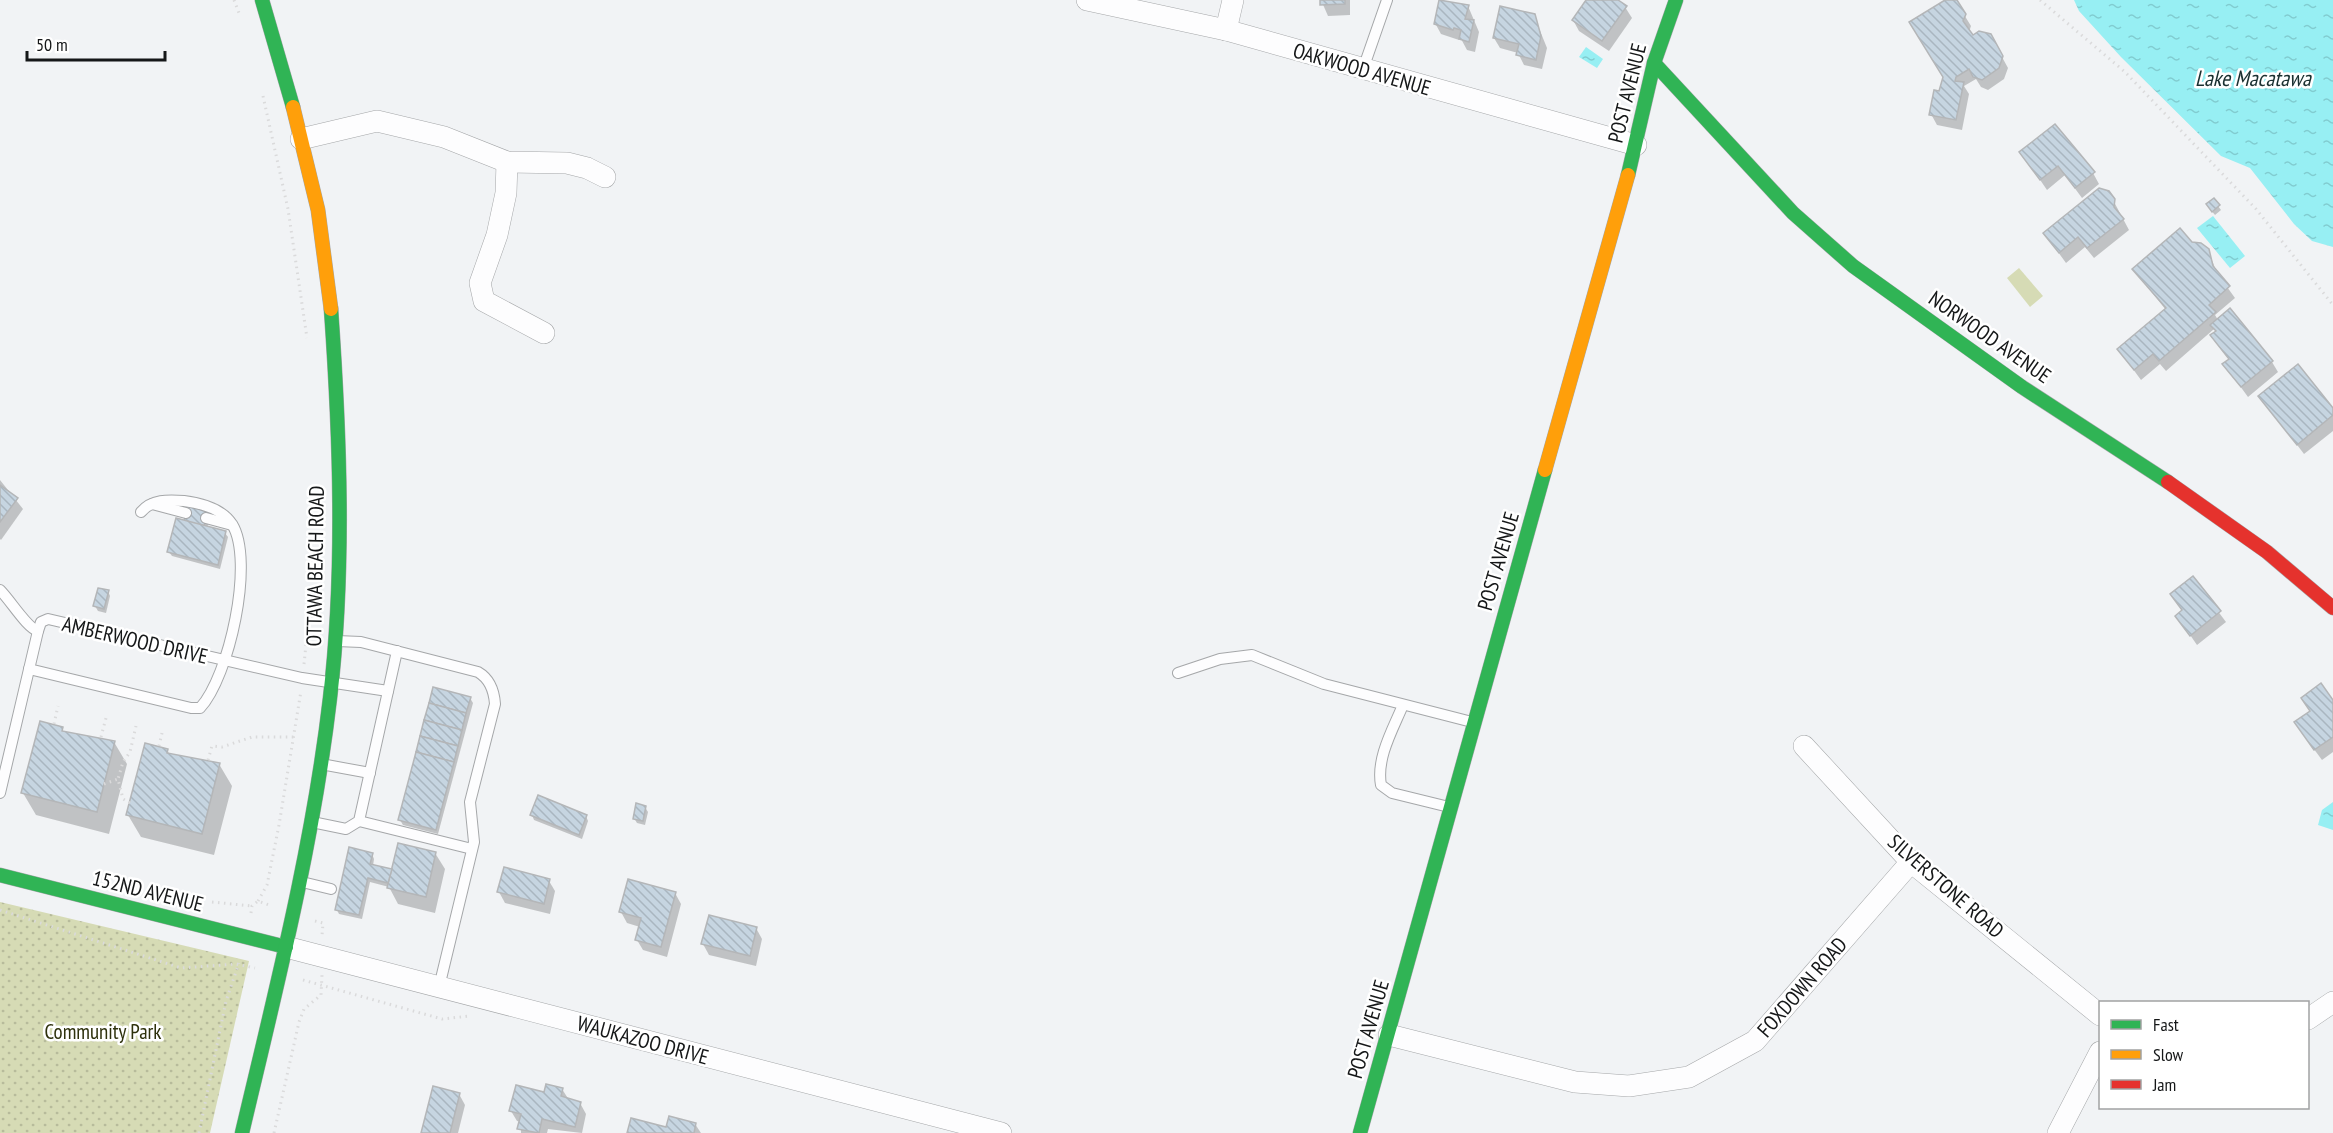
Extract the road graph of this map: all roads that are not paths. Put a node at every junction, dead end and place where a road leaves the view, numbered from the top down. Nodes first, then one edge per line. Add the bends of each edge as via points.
1 (262, 0) edge
2 (1087, 0) edge
3 (1233, 0) edge
4 (1387, 0) edge
5 (1676, 0) edge
6 (1226, 30) junction
7 (1654, 63) junction
8 (1363, 69) junction
9 (301, 139) junction
10 (1636, 145) junction
11 (507, 162) junction
12 (604, 177) dead end
13 (544, 333) dead end
14 (151, 504) junction
15 (141, 512) dead end
16 (186, 513) dead end
17 (206, 518) dead end
18 (232, 525) junction
19 (0, 590) edge
20 (2333, 608) edge
21 (38, 631) junction
22 (335, 641) junction
23 (397, 651) junction
24 (225, 661) junction
25 (29, 669) junction
26 (1178, 673) dead end
27 (332, 682) junction
28 (388, 691) junction
29 (1403, 705) junction
30 (1476, 723) junction
31 (1804, 746) dead end
32 (321, 764) junction
33 (370, 773) junction
34 (0, 793) edge
35 (1452, 808) junction
36 (359, 821) junction
37 (311, 822) junction
38 (472, 849) junction
39 (1911, 862) junction
40 (0, 875) edge
41 (299, 881) junction
42 (331, 889) dead end
43 (286, 947) junction
44 (439, 987) junction
45 (2333, 1002) edge
46 (2099, 1014) edge
47 (2309, 1018) edge
48 (1389, 1035) junction
49 (2099, 1054) edge
50 (242, 1133) edge
51 (1001, 1133) edge
52 (1360, 1133) edge
53 (2058, 1133) edge

1 - 9 street, OTTAWA BEACH ROAD
2 - 6 street, OAKWOOD AVENUE
3 - 6 street
4 - 8 lane
5 - 7 street, POST AVENUE
6 - 8 street, OAKWOOD AVENUE
7 - 10 street, POST AVENUE
7 - 20 street, NORWOOD AVENUE via 1793,213 1853,266 2022,387 2141,463 2267,552
8 - 10 street, OAKWOOD AVENUE
9 - 11 street via 377,121 444,138
9 - 22 street, OTTAWA BEACH ROAD via 323,238 331,304 339,498
10 - 30 street, POST AVENUE
11 - 12 street via 567,163
11 - 13 street via 506,193 497,235 480,283 484,302
14 - 15 lane
14 - 16 lane
14 - 18 lane via 167,500 189,502 217,511
17 - 18 lane
18 - 24 lane via 239,551 237,609
19 - 21 lane via 28,627
21 - 24 lane, AMBERWOOD DRIVE via 41,622 48,619
21 - 25 lane, AMBERWOOD DRIVE
22 - 23 lane via 361,642
22 - 27 street, OTTAWA BEACH ROAD
23 - 28 lane
23 - 38 lane via 478,672 485,676 494,693 495,704 470,802 475,831
24 - 25 lane via 200,708
24 - 27 lane, AMBERWOOD DRIVE
25 - 34 lane, AMBERWOOD DRIVE
26 - 29 lane via 1220,659 1252,655 1324,684
27 - 28 lane, AMBERWOOD DRIVE
27 - 32 street, OTTAWA BEACH ROAD
28 - 33 lane
29 - 30 lane
29 - 35 lane via 1383,755 1381,784 1392,793
30 - 35 street, POST AVENUE
31 - 39 street, SILVERSTONE ROAD
32 - 33 lane
32 - 37 street, OTTAWA BEACH ROAD
33 - 36 lane
35 - 48 street, POST AVENUE
36 - 37 lane via 346,829
36 - 38 lane
37 - 41 street, OTTAWA BEACH ROAD
38 - 44 lane
39 - 46 street, SILVERSTONE ROAD
39 - 48 street, FOXDOWN ROAD via 1755,1041 1689,1077 1629,1086 1575,1082
40 - 43 street, 152ND AVENUE
41 - 42 lane
41 - 43 street, OTTAWA BEACH ROAD
43 - 44 street, WAUKAZOO DRIVE
43 - 50 street, OTTAWA BEACH ROAD
44 - 51 street, WAUKAZOO DRIVE
45 - 47 street
48 - 52 street, POST AVENUE
49 - 53 street

